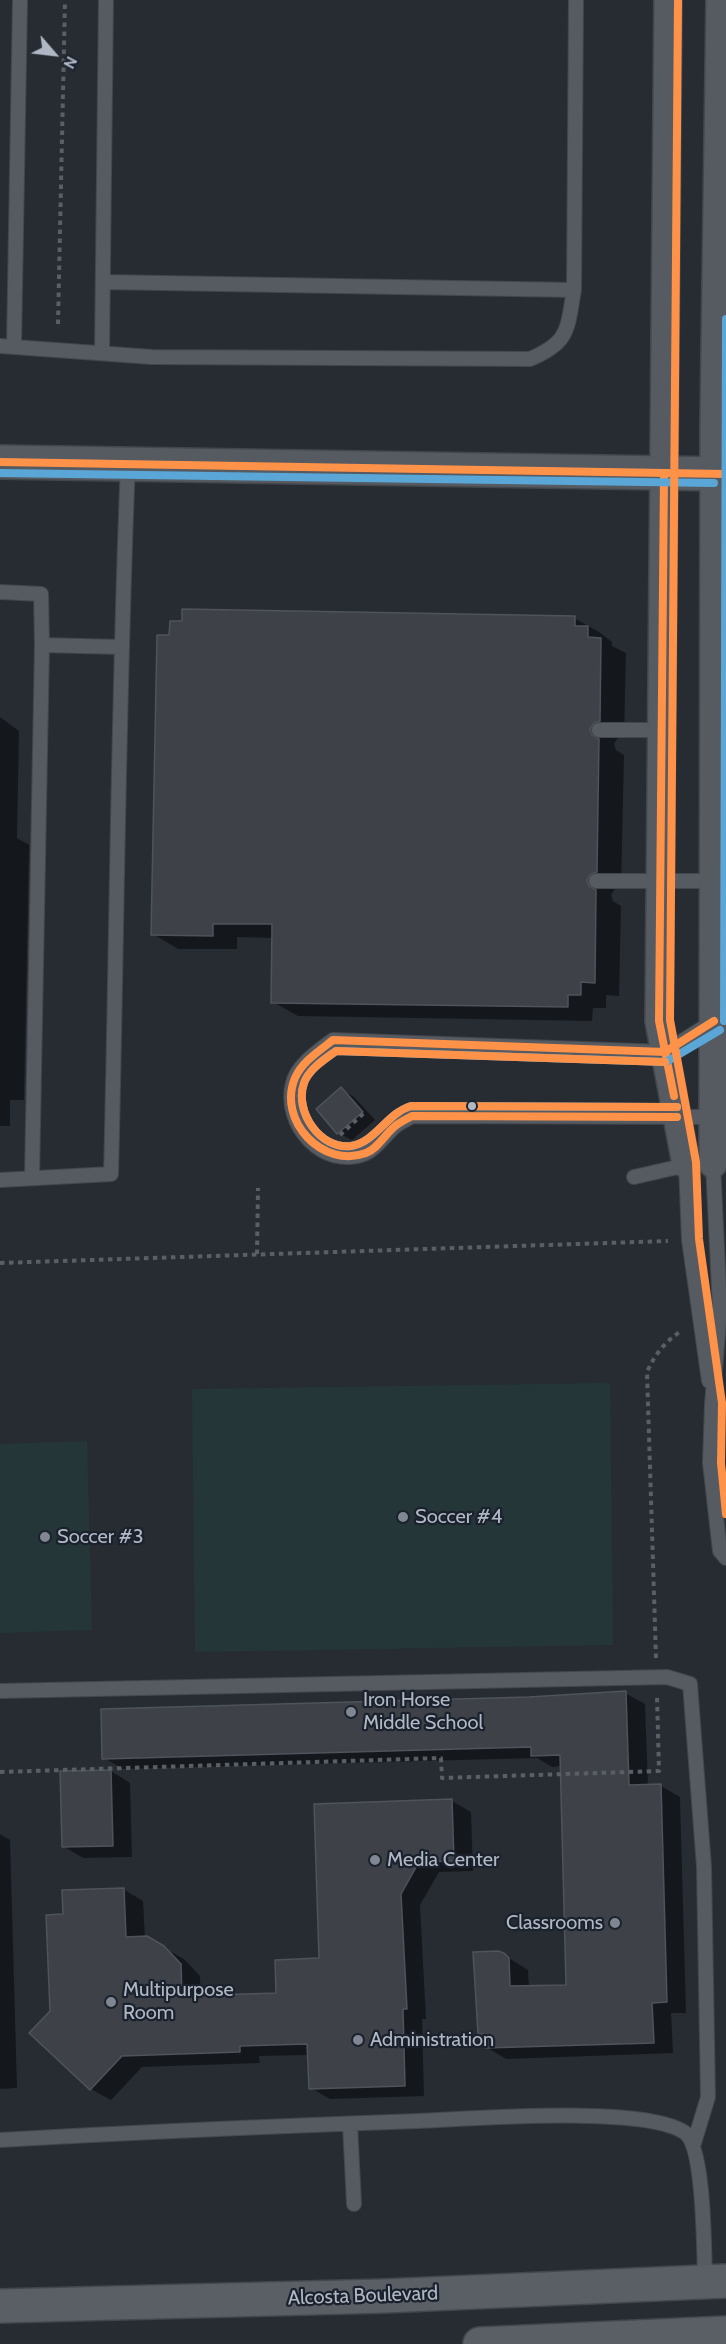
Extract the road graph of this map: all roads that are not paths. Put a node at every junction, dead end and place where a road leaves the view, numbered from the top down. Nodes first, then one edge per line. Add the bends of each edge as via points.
1 (20, 0) edge
2 (106, 0) edge
3 (576, 0) edge
4 (668, 0) edge
5 (720, 0) edge
6 (0, 281) edge
7 (15, 281) junction
8 (103, 282) junction
9 (574, 290) junction
10 (7, 346) edge
11 (102, 352) junction
12 (0, 462) edge
13 (128, 463) junction
14 (720, 473) edge
15 (664, 474) junction
16 (0, 592) edge
17 (42, 645) junction
18 (120, 647) junction
19 (599, 730) dead end
20 (662, 730) junction
21 (596, 881) dead end
22 (720, 881) edge
23 (661, 882) junction
24 (714, 1021) junction
25 (665, 1052) junction
26 (677, 1117) junction
27 (714, 1117) junction
28 (686, 1164) junction
29 (720, 1164) edge
30 (634, 1177) dead end
31 (32, 1179) junction
32 (0, 1180) edge
33 (712, 1404) junction
34 (726, 1558) edge
35 (0, 1691) edge
36 (350, 2124) junction
37 (0, 2140) edge
38 (694, 2143) junction
39 (354, 2204) dead end
40 (715, 2282) edge
41 (0, 2306) edge
42 (726, 2333) edge
43 (480, 2344) edge

1 - 7 lane
2 - 8 lane
3 - 9 lane
4 - 15 street
5 - 14 street
6 - 7 lane
7 - 10 lane
8 - 9 lane
8 - 11 lane
9 - 11 lane via 567,331 552,350 530,359 152,357
10 - 11 lane
12 - 13 street
13 - 15 street
13 - 18 lane
14 - 15 street
14 - 22 street
15 - 20 street
16 - 17 lane via 41,594
17 - 18 lane
17 - 31 lane
18 - 31 lane via 111,1174
19 - 20 lane
20 - 23 street
21 - 23 lane
22 - 23 lane
22 - 24 street
23 - 25 street via 660,1021
24 - 25 lane
24 - 27 street
25 - 26 street
25 - 26 lane via 333,1040 312,1057 293,1081 292,1104 298,1128 313,1145 344,1157 366,1153 393,1127 412,1116
26 - 27 lane
26 - 28 street
27 - 29 street
28 - 29 lane
28 - 30 lane
28 - 33 lane via 689,1240
29 - 33 lane via 720,1310
31 - 32 lane
33 - 34 lane via 710,1463 720,1551
35 - 38 lane via 667,1677 690,1684 704,1868 708,2097
36 - 37 lane
36 - 38 lane via 567,2116 614,2118 663,2124 685,2132
36 - 39 lane
38 - 40 lane
40 - 41 main road, Alcosta Boulevard
42 - 43 main road

